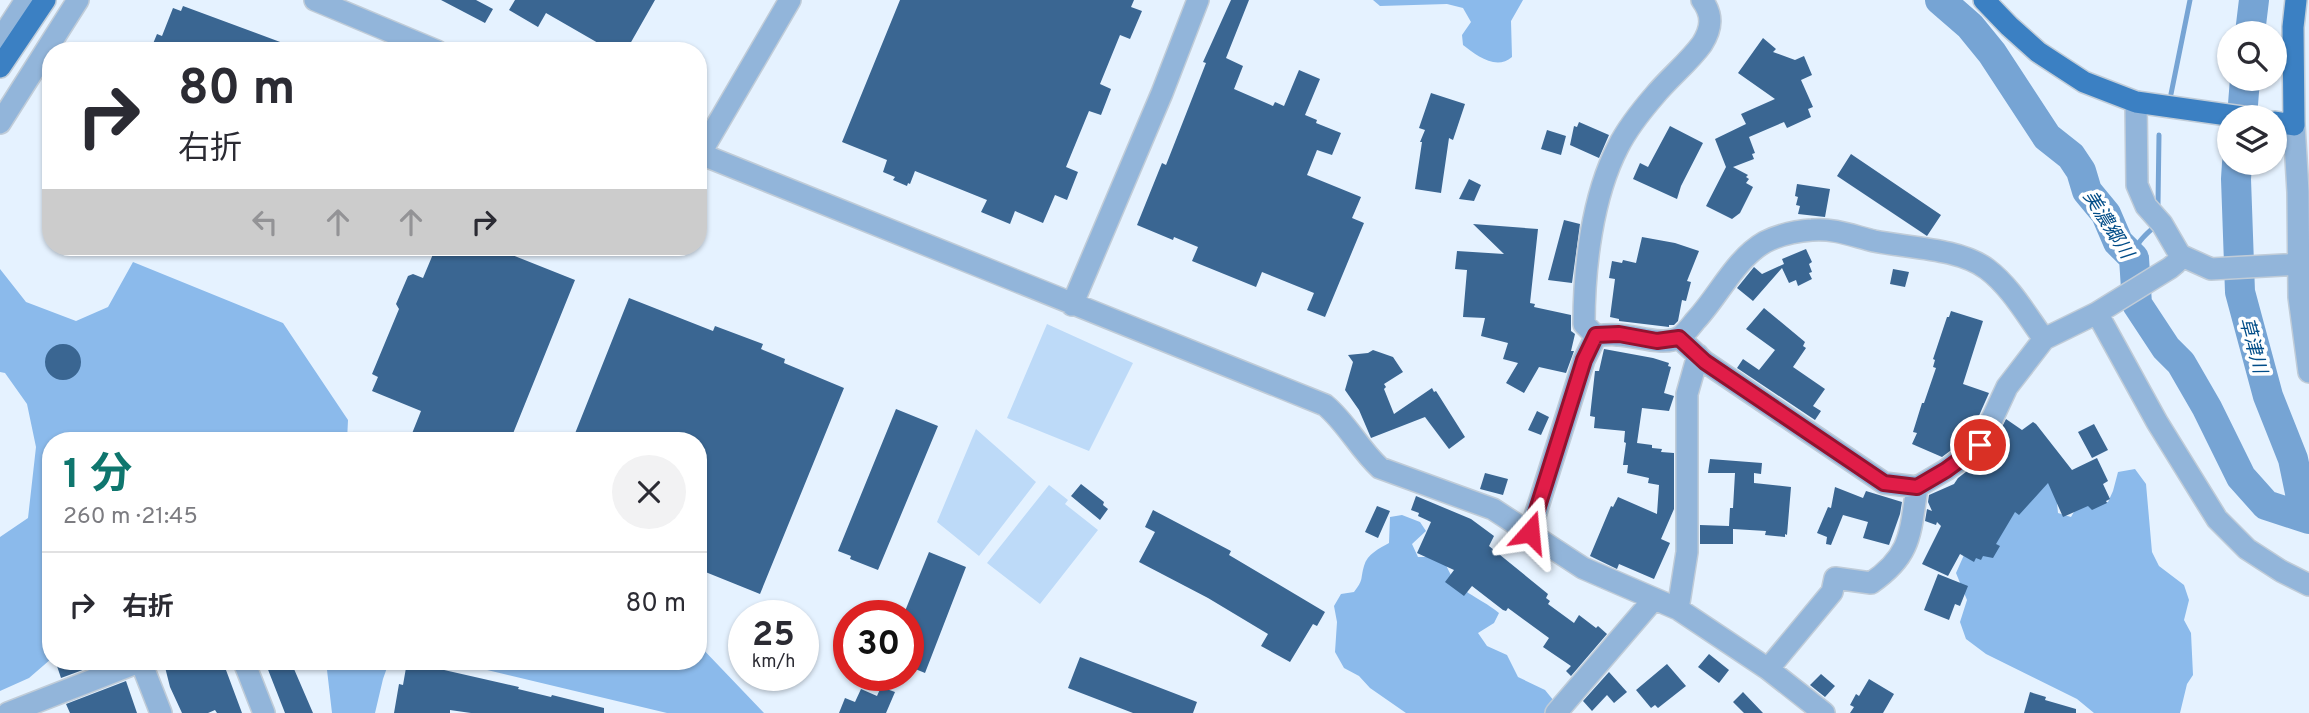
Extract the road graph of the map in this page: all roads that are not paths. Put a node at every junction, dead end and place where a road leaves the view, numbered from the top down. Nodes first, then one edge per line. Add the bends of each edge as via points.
1 (26, 0) edge
2 (45, 0) edge
3 (79, 0) edge
4 (315, 0) edge
5 (790, 0) edge
6 (1198, 0) edge
7 (1702, 0) edge
8 (1984, 0) edge
9 (2300, 5) edge
10 (0, 40) edge
11 (52, 42) edge
12 (415, 42) edge
13 (42, 58) edge
14 (0, 67) edge
15 (2136, 102) junction
16 (2286, 105) edge
17 (2217, 114) edge
18 (0, 123) edge
19 (707, 140) edge
20 (2287, 148) edge
21 (707, 156) edge
22 (2175, 262) junction
23 (2303, 281) edge
24 (1072, 305) junction
25 (2105, 308) junction
26 (1596, 335) junction
27 (1679, 338) junction
28 (2044, 339) junction
29 (1698, 355) junction
30 (2309, 372) edge
31 (1917, 487) junction
32 (1530, 532) junction
33 (2309, 584) edge
34 (1654, 599) junction
35 (1678, 609) junction
36 (1768, 669) junction
37 (124, 670) edge
38 (143, 670) edge
39 (247, 670) edge
40 (55, 704) edge
41 (1813, 710) edge
42 (8, 713) edge
43 (161, 713) edge
44 (264, 713) edge
45 (1556, 713) edge

1 - 10 street
2 - 14 main road
3 - 11 street
4 - 12 street
5 - 19 street
6 - 24 street
7 - 26 street via 1710,10 1709,32 1618,146 1597,199 1584,297 1584,324
8 - 15 main road via 2061,69
9 - 16 main road
13 - 18 street
15 - 17 main road
15 - 22 street via 2137,185 2146,206 2162,224
20 - 23 street
21 - 24 street
22 - 23 street via 2211,269 2276,265
22 - 25 street
23 - 30 street via 2299,297
24 - 32 street via 1325,405 1380,468 1493,509
25 - 28 street
25 - 33 street via 2157,422 2217,519 2247,550
26 - 27 street via 1657,341
26 - 32 street
27 - 28 street via 1750,254 1766,242 1812,230 1841,231 1936,251 1985,268 2006,286
27 - 29 street
28 - 31 street via 2007,387 1980,445
29 - 31 street via 1884,483
29 - 35 street via 1687,394 1687,552
31 - 36 street via 1909,541 1887,572 1871,583 1835,578 1832,592
32 - 34 street via 1583,568
34 - 35 street
34 - 45 street
35 - 36 street
36 - 41 street
37 - 40 street
38 - 43 street
39 - 44 street
40 - 42 street

